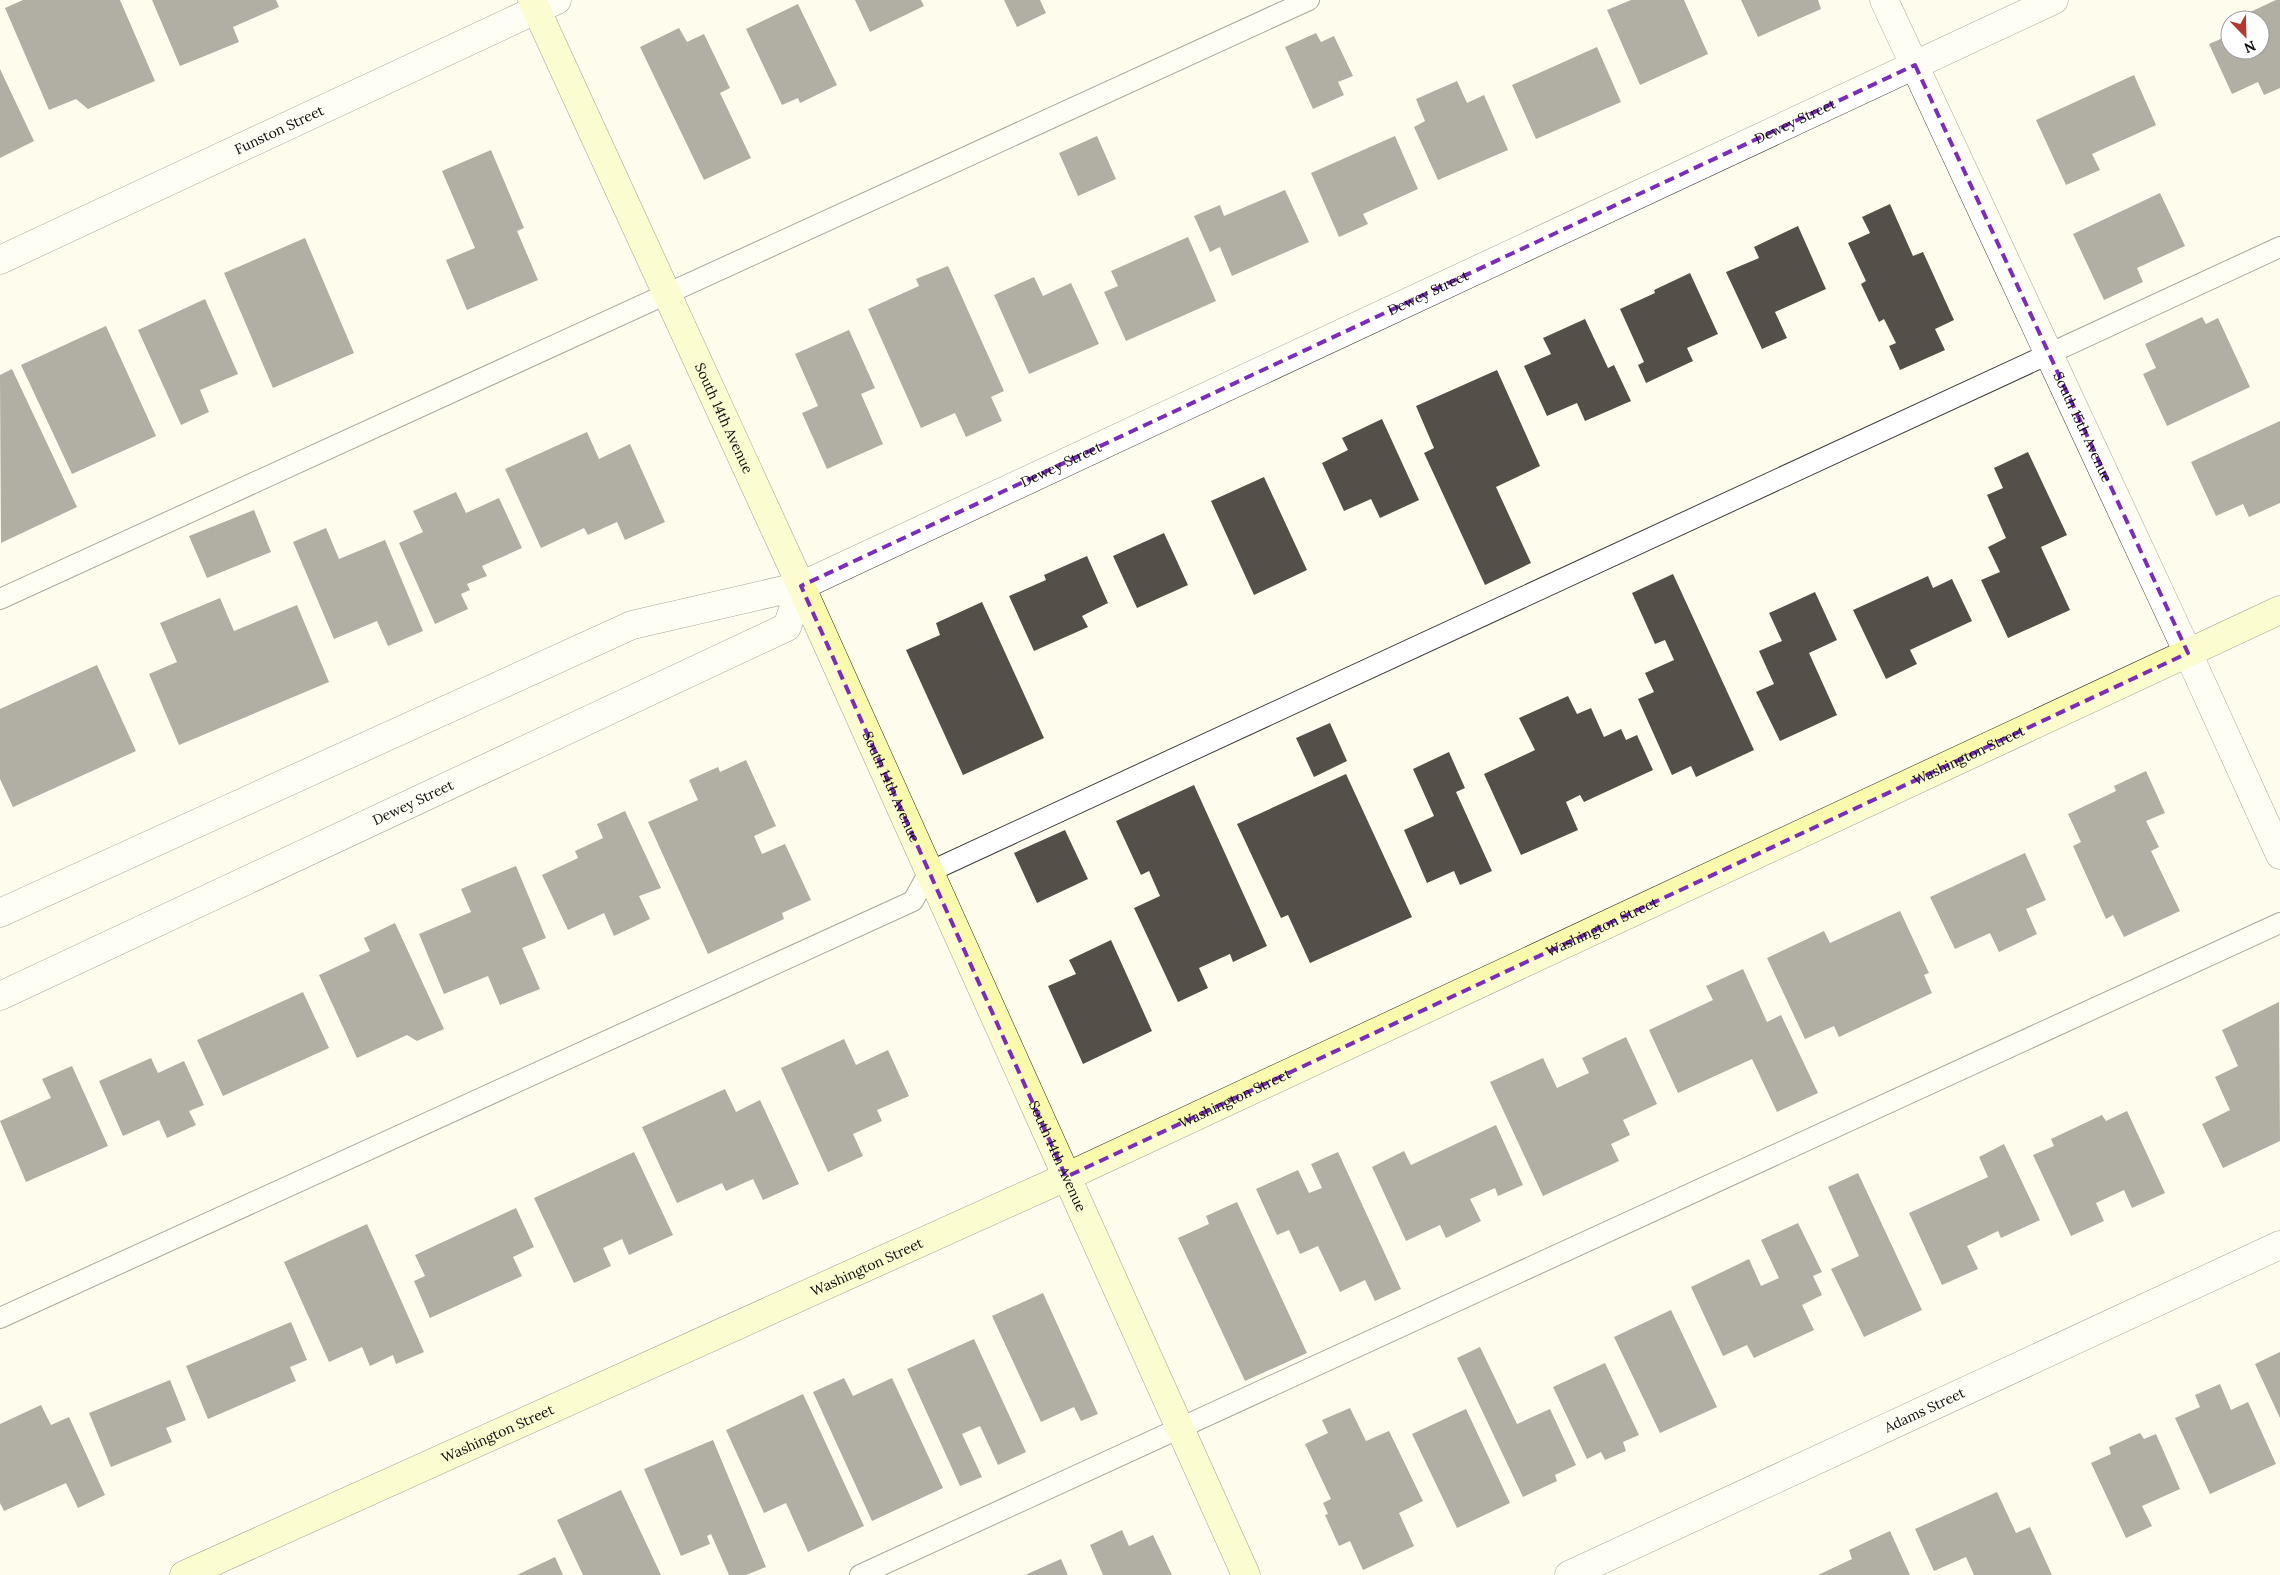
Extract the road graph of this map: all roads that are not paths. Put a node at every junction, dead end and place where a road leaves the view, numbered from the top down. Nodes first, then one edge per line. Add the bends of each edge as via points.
1 (1309, 0) edge
2 (1884, 0) edge
3 (2054, 0) edge
4 (542, 3) edge
5 (1915, 65) junction
6 (2280, 247) edge
7 (0, 260) edge
8 (667, 296) junction
9 (2049, 354) junction
10 (801, 586) junction
11 (0, 600) edge
12 (2280, 610) edge
13 (2188, 653) junction
14 (2280, 855) edge
15 (929, 872) junction
16 (0, 913) edge
17 (2280, 922) edge
18 (0, 996) edge
19 (1066, 1176) junction
20 (2280, 1245) edge
21 (0, 1318) edge
22 (1180, 1428) junction
23 (184, 1575) edge
24 (860, 1575) edge
25 (1246, 1575) edge
26 (1569, 1575) edge

1 - 8 lane
2 - 5 street, South 15th Avenue
3 - 5 street, Dewey Street
4 - 7 street, Funston Street
4 - 8 street, South 14th Avenue
5 - 9 street, South 15th Avenue
5 - 10 street, Dewey Street
6 - 9 lane
8 - 10 street, South 14th Avenue
8 - 11 lane
9 - 13 street, South 15th Avenue
9 - 15 lane
10 - 15 street, South 14th Avenue
10 - 16 street, Dewey Street via 632,625
10 - 18 street, Dewey Street via 787,627
12 - 13 street, Washington Street
13 - 14 street, South 15th Avenue
13 - 19 street, Washington Street
15 - 19 street, South 14th Avenue
15 - 21 lane via 914,901
17 - 22 lane
19 - 22 street, South 14th Avenue
19 - 23 street, Washington Street
20 - 26 street, Adams Street
22 - 24 lane
22 - 25 street, South 14th Avenue

